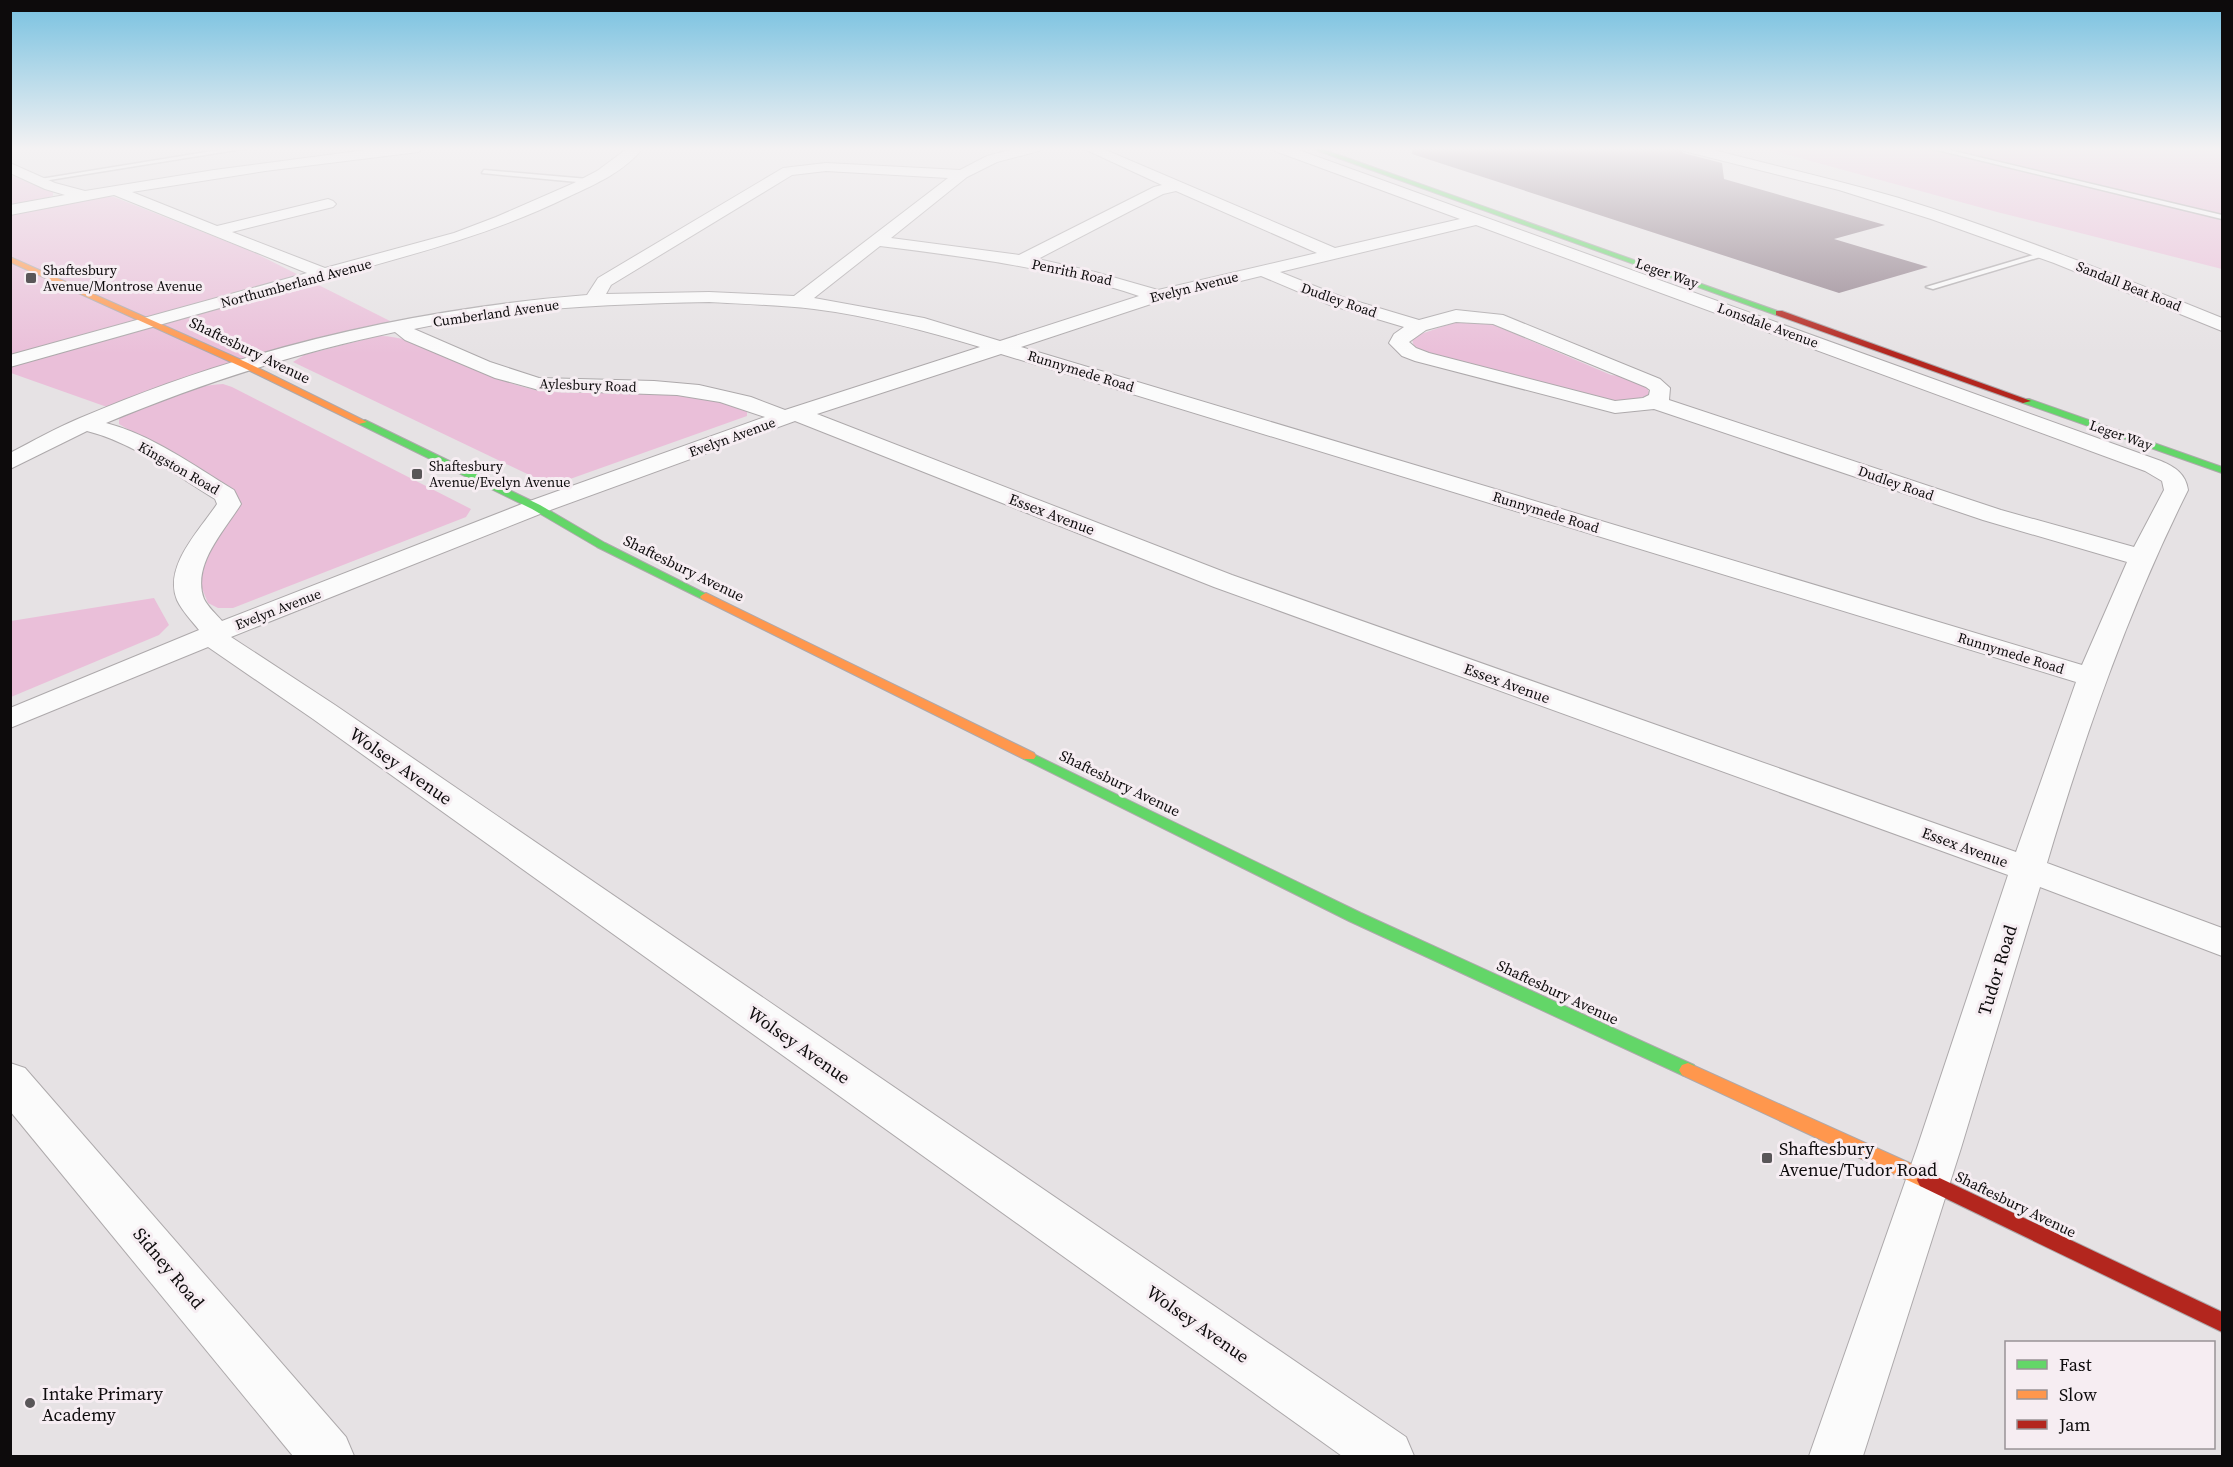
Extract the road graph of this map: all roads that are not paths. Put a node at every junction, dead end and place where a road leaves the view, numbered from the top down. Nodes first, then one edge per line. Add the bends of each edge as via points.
1 (180, 216) edge
2 (276, 216) edge
3 (511, 216) edge
4 (713, 216) edge
5 (908, 216) edge
6 (1108, 216) edge
7 (1249, 216) edge
8 (1465, 216) edge
9 (1508, 216) edge
10 (1936, 216) edge
11 (1475, 220) junction
12 (216, 231) junction
13 (877, 241) junction
14 (1332, 253) junction
15 (2046, 254) junction
16 (10, 259) edge
17 (1021, 261) junction
18 (1260, 270) junction
19 (327, 275) junction
20 (1930, 287) dead end
21 (1157, 296) junction
22 (592, 301) junction
23 (798, 302) junction
24 (153, 322) junction
25 (2223, 325) edge
26 (1419, 326) junction
27 (400, 327) junction
28 (1851, 337) junction
29 (1000, 347) junction
30 (10, 361) edge
31 (245, 365) junction
32 (1654, 402) junction
33 (790, 416) junction
34 (85, 424) junction
35 (2179, 440) dead end
36 (10, 462) edge
37 (2223, 470) edge
38 (2176, 490) joint
39 (536, 507) junction
40 (2140, 557) junction
41 (214, 634) junction
42 (2092, 677) junction
43 (10, 719) edge
44 (2028, 869) junction
45 (2223, 942) edge
46 (10, 1080) edge
47 (1930, 1181) junction
48 (2223, 1322) edge
49 (327, 1456) edge
50 (1388, 1456) edge
51 (1836, 1456) edge

1 - 12 street
2 - 12 street
3 - 19 street, Northumberland Avenue via 460,236
4 - 22 street via 604,282
5 - 13 street
6 - 17 street
7 - 14 street
8 - 11 street, Lonsdale Avenue
9 - 28 main road, Leger Way
10 - 15 street, Sandall Beat Road
11 - 14 street, Evelyn Avenue
11 - 38 street, Lonsdale Avenue via 2153,466 2170,474 2176,481
12 - 19 street
13 - 17 street, Penrith Road
13 - 23 street
14 - 18 street, Evelyn Avenue
15 - 20 lane
15 - 25 street, Sandall Beat Road
16 - 24 main road, Shaftesbury Avenue
17 - 21 street, Penrith Road via 1111,279
18 - 21 street, Evelyn Avenue
18 - 26 street, Dudley Road via 1336,301
19 - 24 street, Northumberland Avenue
21 - 29 street, Evelyn Avenue
22 - 23 street, Cumberland Avenue via 689,298
22 - 27 street, Cumberland Avenue
23 - 29 street, Cumberland Avenue via 924,324
24 - 30 street, Northumberland Avenue
24 - 31 main road, Shaftesbury Avenue
26 - 32 street via 1456,316 1503,321 1653,383 1661,393
26 - 32 street, Dudley Road via 1401,338 1400,343 1422,357 1597,404 1628,407
27 - 31 street, Cumberland Avenue
27 - 33 street, Aylesbury Road via 412,336 530,383 676,389 736,399
28 - 35 main road, Leger Way
28 - 37 main road, Leger Way
29 - 33 street, Evelyn Avenue
29 - 42 street, Runnymede Road
31 - 34 street, Cumberland Avenue
31 - 39 main road, Shaftesbury Avenue
32 - 40 street, Dudley Road via 1992,515
33 - 39 street, Evelyn Avenue
33 - 44 street, Essex Avenue via 1223,581
34 - 36 street, Cumberland Avenue
34 - 41 street, Kingston Road via 127,438 225,495 229,504 190,567 190,599
38 - 40 street, Tudor Road
39 - 41 street, Evelyn Avenue
39 - 47 main road, Shaftesbury Avenue via 601,545 1354,917
40 - 42 street, Tudor Road
41 - 43 street, Evelyn Avenue
41 - 50 street, Wolsey Avenue
42 - 44 street, Tudor Road
44 - 45 street, Essex Avenue
44 - 47 street, Tudor Road
46 - 49 street, Sidney Road
47 - 48 main road, Shaftesbury Avenue
47 - 51 street, Tudor Road

